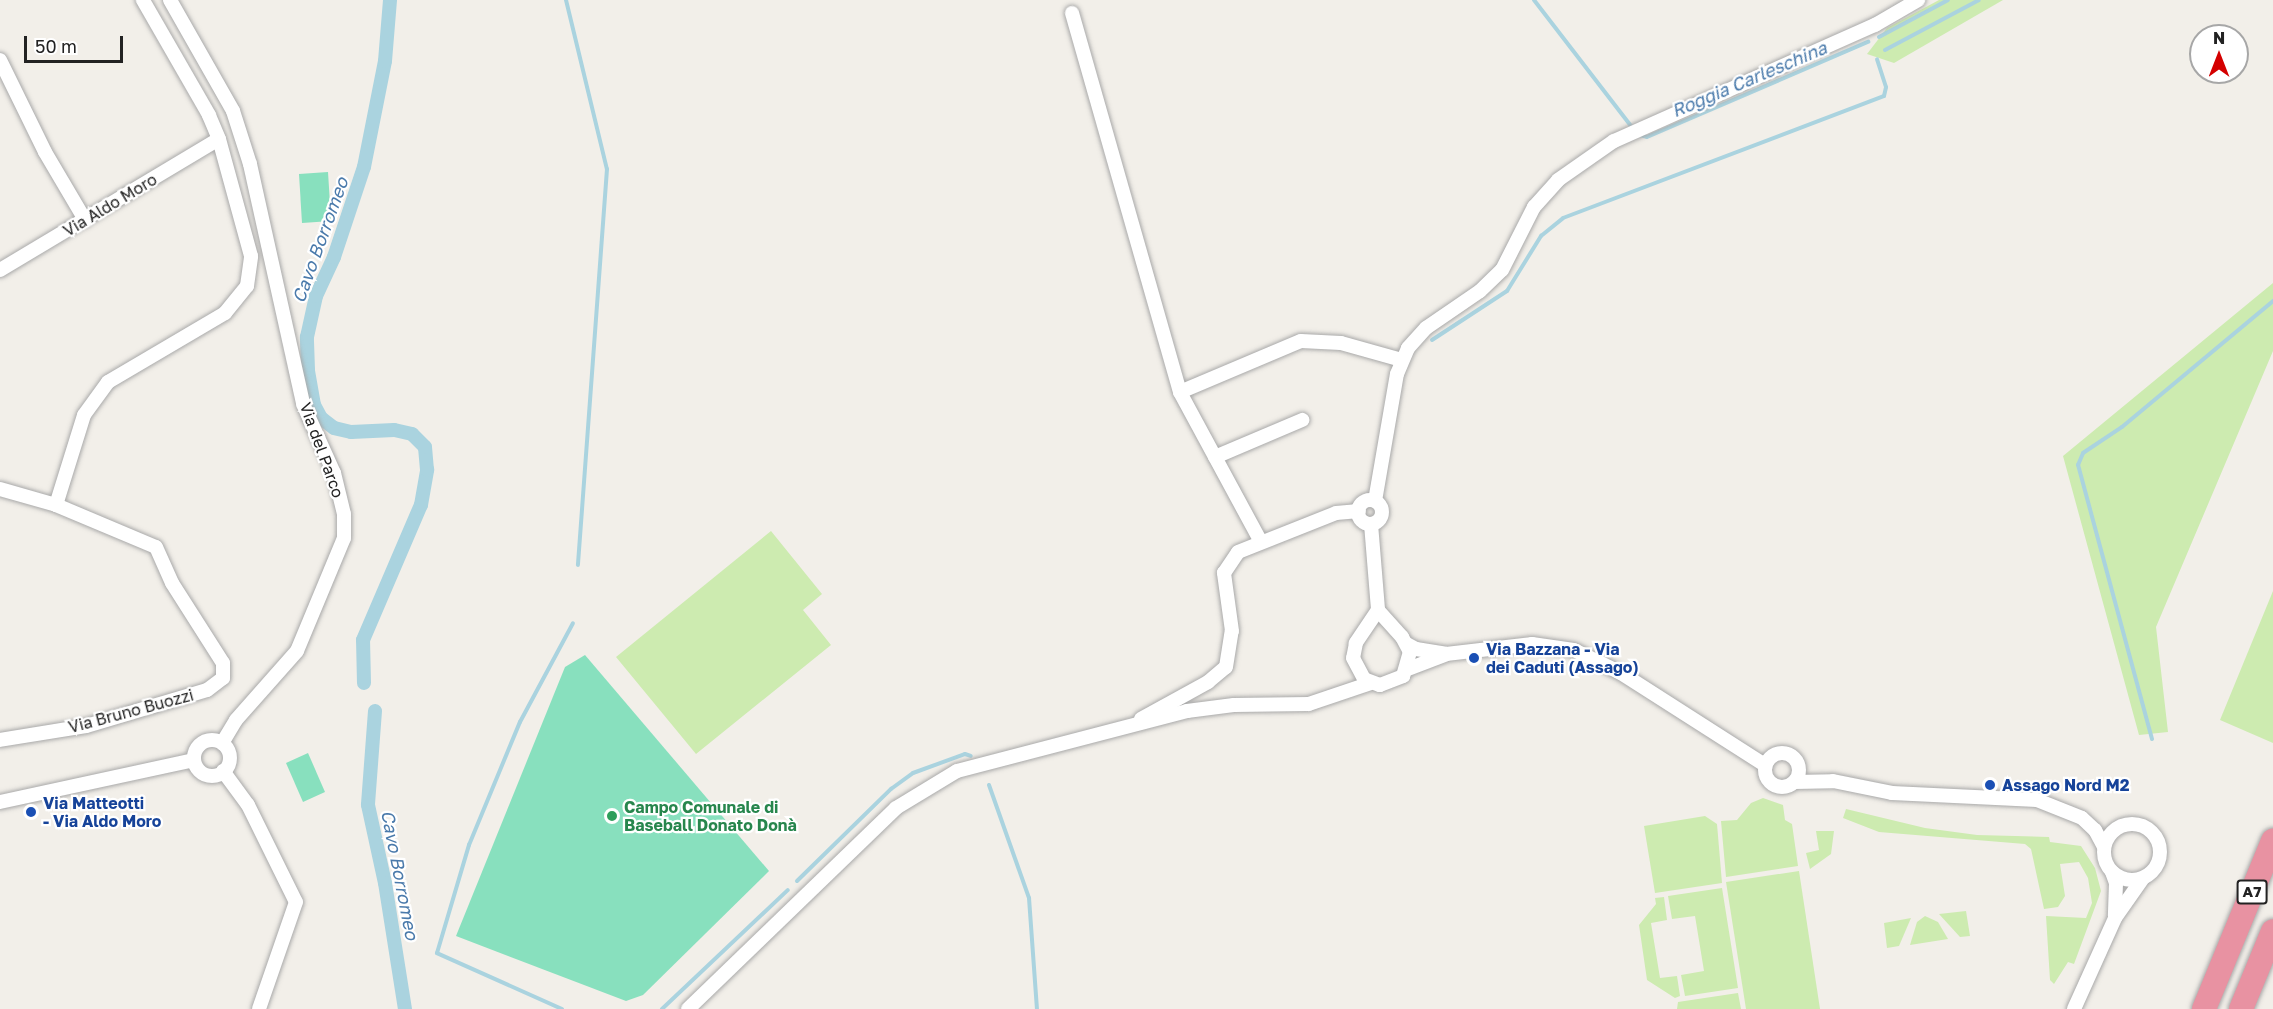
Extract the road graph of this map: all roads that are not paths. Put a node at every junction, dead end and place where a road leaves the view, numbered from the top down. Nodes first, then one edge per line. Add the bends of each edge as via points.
1 (144, 0) edge
2 (170, 0) edge
3 (1918, 0) edge
4 (1072, 13) dead end
5 (0, 60) edge
6 (219, 139) junction
7 (85, 220) junction
8 (0, 270) edge
9 (1402, 360) junction
10 (1180, 392) junction
11 (1302, 420) dead end
12 (1215, 457) junction
13 (0, 489) edge
14 (1375, 501) junction
15 (56, 505) junction
16 (1359, 511) junction
17 (1371, 524) junction
18 (1261, 542) junction
19 (1378, 610) junction
20 (1396, 632) junction
21 (1366, 633) junction
22 (1407, 644) junction
23 (1446, 654) junction
24 (1354, 665) junction
25 (1408, 669) junction
26 (1371, 683) junction
27 (1337, 694) junction
28 (1135, 724) junction
29 (0, 740) edge
30 (222, 743) junction
31 (194, 760) junction
32 (1765, 765) junction
33 (223, 771) junction
34 (1794, 782) junction
35 (0, 802) edge
36 (2273, 841) edge
37 (2104, 847) junction
38 (2112, 872) junction
39 (2143, 878) junction
40 (2115, 918) junction
41 (2273, 931) edge
42 (259, 1009) edge
43 (688, 1009) edge
44 (2074, 1009) edge
45 (2204, 1009) edge
46 (2241, 1009) edge

1 - 6 street
2 - 30 street, Via del Parco via 233,111 249,164 303,404 334,473 344,514 344,538 297,651 236,720
3 - 9 street via 1875,25 1644,127 1581,163 1534,207 1497,275 1426,328
4 - 10 street
5 - 7 street via 45,152
6 - 7 street, Via Aldo Moro
6 - 15 street via 251,256 247,286 225,313 108,382 84,415
7 - 8 street, Via Aldo Moro
9 - 10 street via 1320,340 1285,345
9 - 14 street via 1381,449
10 - 12 street
11 - 12 street
12 - 18 street
13 - 15 street
14 - 16 street via 1364,502
14 - 17 street via 1382,508 1382,516
15 - 29 street, Via Bruno Buozzi via 156,547 172,583 223,663 223,678 207,690 86,726
16 - 17 street via 1362,520
16 - 18 street via 1336,513
17 - 19 street
18 - 28 street via 1238,552 1228,562 1225,591 1232,632 1226,667 1208,682 1157,707
19 - 20 street
19 - 21 street
20 - 21 street via 1381,628
20 - 22 street
21 - 24 street via 1354,650
22 - 23 street
22 - 25 street
23 - 25 street
23 - 32 street via 1532,644 1574,650 1622,673
24 - 26 street
24 - 27 street
25 - 26 street via 1396,681
26 - 27 street
27 - 28 street via 1310,704 1211,707
28 - 43 street via 990,760 957,771 918,792 852,849
30 - 31 street via 202,742
30 - 33 street via 230,757
31 - 33 street via 199,770 208,775
31 - 35 street
32 - 34 street via 1772,784 1783,787
32 - 34 street via 1777,753 1788,753 1799,766
33 - 42 street via 248,806 296,902
34 - 37 street via 1833,781 1892,793 2037,800 2082,818 2095,830
36 - 45 highway, A7
37 - 38 street
37 - 39 street via 2113,830 2121,825 2141,824 2149,829 2159,842 2160,859
38 - 39 street via 2127,880
38 - 40 street via 2116,883
39 - 40 street
40 - 44 street
41 - 46 highway

